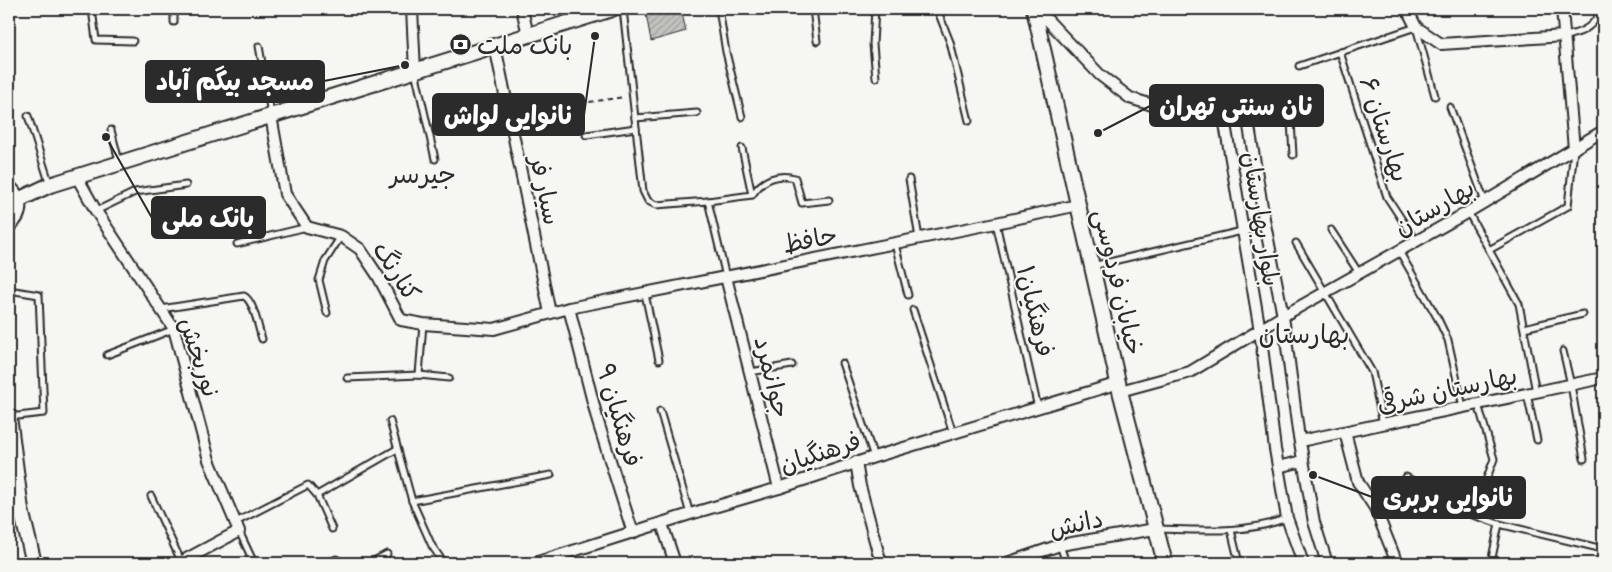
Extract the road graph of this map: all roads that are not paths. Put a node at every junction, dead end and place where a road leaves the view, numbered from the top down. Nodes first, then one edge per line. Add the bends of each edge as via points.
1 (92, 9) edge
2 (174, 9) edge
3 (412, 9) edge
4 (522, 9) edge
5 (612, 9) edge
6 (623, 9) edge
7 (719, 9) edge
8 (813, 9) edge
9 (875, 9) edge
10 (937, 9) edge
11 (1035, 9) edge
12 (1407, 9) edge
13 (1562, 9) edge
14 (1596, 9) edge
15 (174, 22) dead end
16 (1416, 27) junction
17 (528, 35) junction
18 (1565, 36) junction
19 (134, 41) dead end
20 (816, 41) dead end
21 (259, 46) dead end
22 (495, 46) junction
23 (1340, 52) junction
24 (1299, 66) dead end
25 (415, 71) junction
26 (876, 78) dead end
27 (1436, 96) dead end
28 (1306, 100) dead end
29 (1290, 104) junction
30 (1450, 107) dead end
31 (696, 113) dead end
32 (1247, 114) junction
33 (28, 116) dead end
34 (271, 116) junction
35 (742, 117) dead end
36 (635, 118) junction
37 (1224, 118) junction
38 (969, 121) dead end
39 (636, 128) junction
40 (111, 130) dead end
41 (1603, 130) edge
42 (586, 135) dead end
43 (742, 148) dead end
44 (1574, 149) junction
45 (1293, 155) dead end
46 (435, 158) dead end
47 (120, 164) junction
48 (77, 177) junction
49 (909, 179) dead end
50 (50, 185) junction
51 (186, 185) dead end
52 (9, 188) edge
53 (752, 195) junction
54 (18, 200) junction
55 (829, 200) dead end
56 (708, 201) junction
57 (1485, 202) junction
58 (1078, 205) junction
59 (96, 211) junction
60 (1468, 212) junction
61 (1264, 219) junction
62 (996, 223) junction
63 (9, 224) edge
64 (307, 226) junction
65 (1331, 230) dead end
66 (1242, 232) junction
67 (341, 236) junction
68 (919, 238) junction
69 (1416, 241) junction
70 (1296, 243) dead end
71 (237, 244) dead end
72 (895, 244) junction
73 (1489, 250) junction
74 (1399, 251) junction
75 (1092, 266) junction
76 (1359, 274) junction
77 (726, 277) junction
78 (9, 290) edge
79 (1326, 293) junction
80 (645, 294) junction
81 (908, 295) dead end
82 (569, 308) junction
83 (160, 309) junction
84 (913, 310) dead end
85 (326, 313) dead end
86 (550, 313) junction
87 (1583, 314) dead end
88 (1283, 316) junction
89 (423, 324) junction
90 (1524, 328) junction
91 (174, 329) junction
92 (1260, 331) junction
93 (262, 339) dead end
94 (1563, 351) dead end
95 (107, 355) dead end
96 (658, 360) dead end
97 (842, 363) dead end
98 (792, 366) dead end
99 (750, 372) junction
100 (419, 375) junction
101 (347, 378) dead end
102 (449, 378) dead end
103 (1603, 378) edge
104 (1571, 385) junction
105 (1120, 387) junction
106 (1531, 393) junction
107 (1478, 404) junction
108 (1463, 407) junction
109 (1038, 408) junction
110 (660, 411) dead end
111 (9, 417) edge
112 (390, 421) dead end
113 (1383, 424) junction
114 (1345, 432) junction
115 (953, 433) junction
116 (1537, 440) dead end
117 (1300, 441) junction
118 (397, 449) junction
119 (874, 457) junction
120 (1584, 459) dead end
121 (1303, 461) junction
122 (856, 462) junction
123 (1278, 468) junction
124 (551, 475) dead end
125 (1406, 477) dead end
126 (779, 488) junction
127 (318, 495) junction
128 (151, 496) dead end
129 (412, 501) junction
130 (690, 514) junction
131 (1473, 515) junction
132 (1286, 518) junction
133 (662, 524) junction
134 (1499, 524) junction
135 (237, 526) junction
136 (332, 529) dead end
137 (1155, 529) junction
138 (1231, 530) junction
139 (633, 533) junction
140 (1060, 545) junction
141 (1603, 549) edge
142 (388, 554) dead end
143 (34, 563) edge
144 (180, 563) edge
145 (254, 563) edge
146 (327, 563) edge
147 (343, 563) edge
148 (370, 563) edge
149 (444, 563) edge
150 (539, 563) edge
151 (675, 563) edge
152 (881, 563) edge
153 (1007, 563) edge
154 (1066, 563) edge
155 (1165, 563) edge
156 (1239, 563) edge
157 (1303, 563) edge
158 (1327, 563) edge
159 (1396, 563) edge
160 (1493, 563) edge

1 - 19 lane via 96,40
2 - 15 lane
3 - 25 street
4 - 17 street
5 - 17 main road
6 - 36 lane
7 - 35 lane
8 - 20 lane
9 - 26 lane via 873,44
10 - 38 lane via 950,42
11 - 37 street via 1100,75 1130,98 1164,109
11 - 58 main road, خیابان فردوسی
12 - 16 street
13 - 18 street
14 - 18 lane via 1598,16 1592,25 1580,33
16 - 18 street via 1440,44
16 - 23 lane
16 - 27 lane
17 - 22 main road
18 - 44 street
21 - 34 lane
22 - 25 main road
22 - 86 street, سیار فر
23 - 24 lane
23 - 69 lane, بهارستان ۶ via 1387,197
25 - 34 main road
25 - 46 lane
28 - 29 lane
29 - 32 lane
29 - 45 lane
30 - 57 lane
31 - 36 lane
32 - 37 street
32 - 61 street, بلوار بهارستان
33 - 50 lane
34 - 47 main road
34 - 64 street via 285,194
36 - 39 lane
37 - 66 street, بلوار بهارستان
39 - 42 lane
39 - 56 lane via 643,191 648,201 656,204
40 - 47 lane
41 - 44 street, بهارستان
43 - 53 lane
44 - 57 street, بهارستان
44 - 73 lane via 1568,206
47 - 48 main road
48 - 50 main road
48 - 59 street, نوربخش
49 - 68 lane
50 - 54 main road
51 - 59 lane via 135,192
52 - 54 main road
53 - 55 lane via 766,180 785,175 794,178 802,203
53 - 56 lane
54 - 63 main road via 18,212
56 - 77 lane
57 - 60 street, بهارستان
58 - 62 street, حافظ
58 - 75 main road, خیابان فردوسی
59 - 83 street, نوربخش
60 - 69 street, بهارستان
60 - 73 lane
61 - 66 street
61 - 88 street, بلوار بهارستان
62 - 68 street, حافظ
62 - 109 lane, فرهنگیان۱
64 - 67 street, کنارنگ
64 - 71 lane
65 - 76 lane
66 - 75 lane
66 - 92 street, بلوار بهارستان
67 - 85 lane via 325,261 319,280
67 - 89 street, کنارنگ via 360,249 401,320
68 - 72 street, حافظ
69 - 74 street, بهارستان
70 - 79 lane
72 - 77 street, حافظ
72 - 81 lane
73 - 90 lane via 1519,304
74 - 76 street, بهارستان
74 - 108 lane via 1448,340
75 - 105 main road, خیابان فردوسی
76 - 79 street, بهارستان
77 - 80 street, حافظ
77 - 99 street, جوانمرد
78 - 111 lane via 39,295 44,413
79 - 88 street, بهارستان
79 - 113 lane via 1372,372
80 - 82 street, حافظ
80 - 96 lane
82 - 86 street, حافظ
82 - 139 street, فرهنگیان ۹ via 598,422
83 - 91 street, نوربخش
83 - 93 lane via 244,296 251,304
84 - 115 lane
86 - 89 street, کنارنگ via 494,329
87 - 90 lane
88 - 92 street, بهارستان
88 - 117 street, بلوار بهارستان
89 - 100 lane
90 - 106 lane
91 - 95 lane
91 - 135 street, نوربخش via 209,460
92 - 105 street, فرهنگیان via 1190,372
92 - 123 street, بلوار بهارستان
94 - 104 lane
97 - 119 lane
98 - 99 lane
99 - 126 street, جوانمرد
100 - 101 lane
100 - 102 lane
103 - 104 street, بهارستان شرقی
104 - 106 street, بهارستان شرقی
104 - 120 lane
105 - 109 street, فرهنگیان
105 - 137 main road, خیابان فردوسی
106 - 107 street, بهارستان شرقی
106 - 116 lane
107 - 108 street, بهارستان شرقی
107 - 131 lane via 1494,459
108 - 113 street, بهارستان شرقی
109 - 115 street, فرهنگیان
110 - 130 lane
111 - 143 main road via 21,510
112 - 118 lane
113 - 114 street, بهارستان شرقی
114 - 117 street, بهارستان شرقی
114 - 159 street via 1358,482 1375,508
115 - 119 street, فرهنگیان
117 - 121 street, بلوار بهارستان
118 - 127 lane
118 - 129 lane
119 - 122 street, فرهنگیان
121 - 123 street
121 - 158 street, بلوار بهارستان via 1314,522
122 - 126 street, فرهنگیان
122 - 152 street
123 - 132 street, بلوار بهارستان
124 - 129 lane
125 - 131 lane
126 - 130 street, فرهنگیان
127 - 135 lane via 308,485
127 - 136 lane
128 - 144 lane
129 - 149 lane via 432,546
130 - 133 street, فرهنگیان
131 - 134 lane
132 - 138 lane via 1270,525
132 - 157 street, بلوار بهارستان
133 - 139 street, فرهنگیان
133 - 151 street
134 - 141 lane
134 - 160 lane
135 - 144 street
135 - 145 lane, نوربخش
137 - 138 lane
137 - 140 street, دانش
137 - 155 main road, خیابان فردوسی
138 - 156 lane
139 - 150 street, فرهنگیان
140 - 153 street, دانش
140 - 154 lane
142 - 148 lane
146 - 147 lane via 336,559

